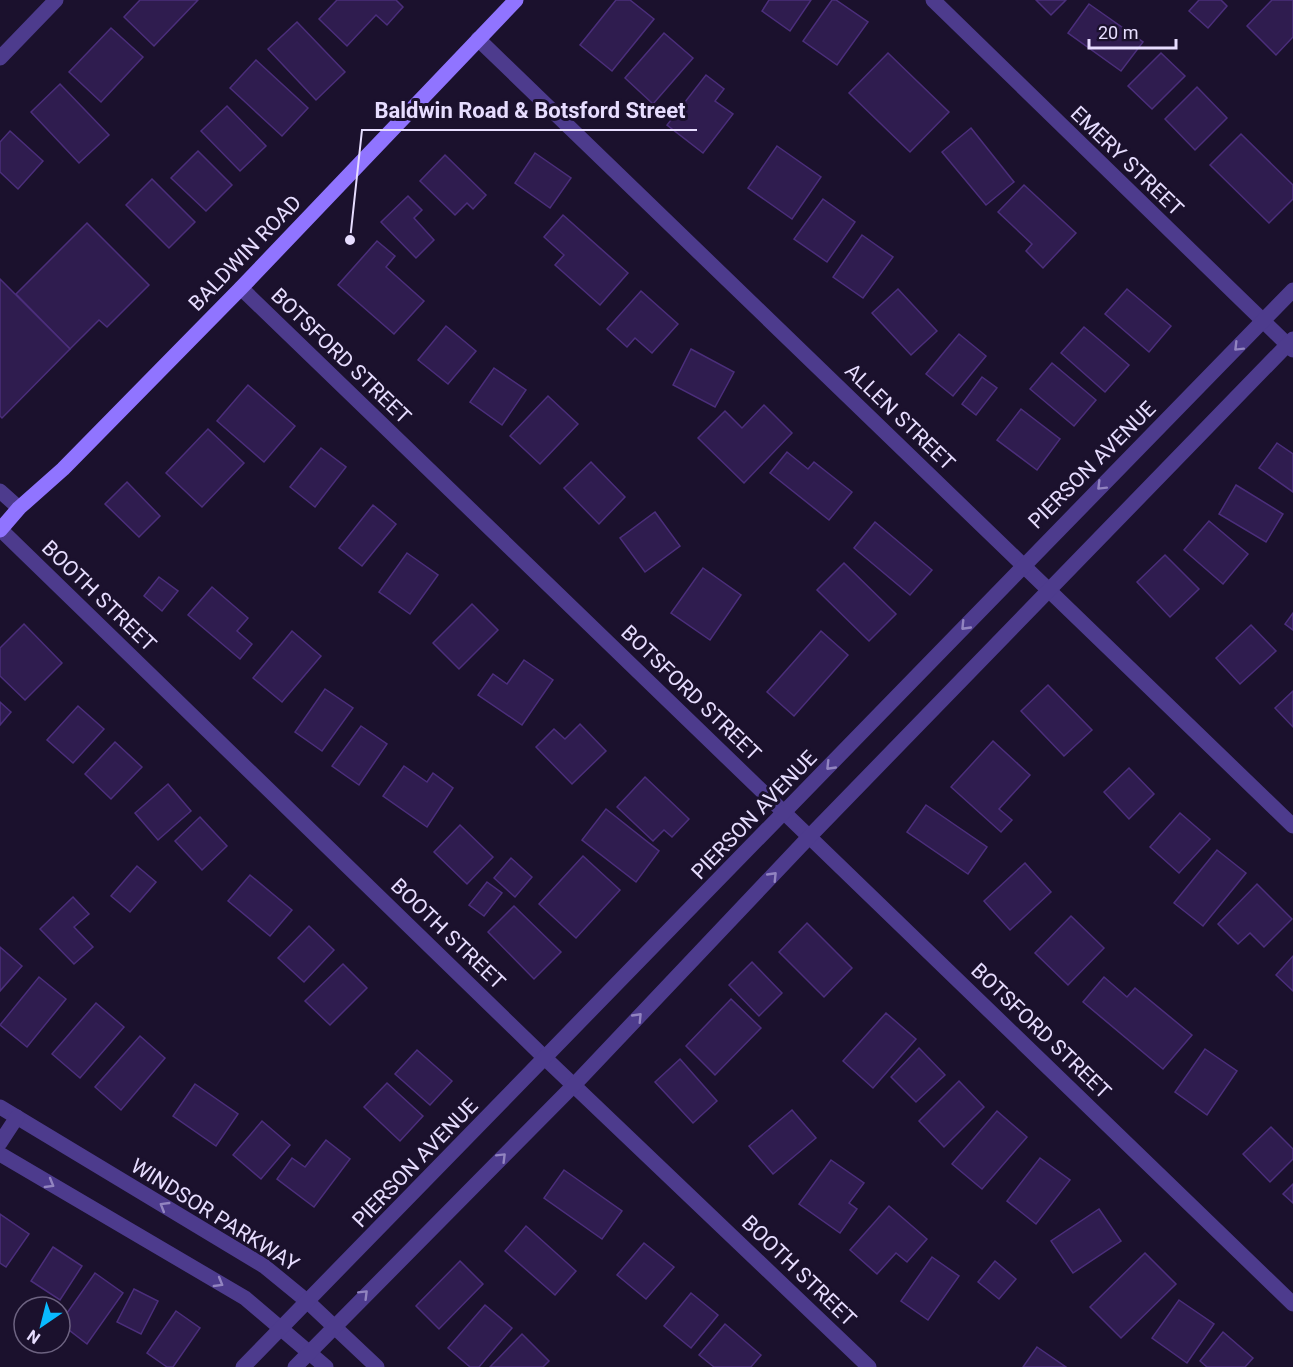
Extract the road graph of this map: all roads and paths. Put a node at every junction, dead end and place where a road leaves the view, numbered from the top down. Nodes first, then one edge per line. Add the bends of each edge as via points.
1 (56, 0) edge
2 (516, 0) edge
3 (933, 0) edge
4 (478, 39) junction
5 (0, 58) edge
6 (241, 288) junction
7 (1293, 290) edge
8 (1262, 322) junction
9 (1291, 345) edge
10 (0, 491) edge
11 (19, 508) junction
12 (0, 530) edge
13 (1024, 565) junction
14 (1050, 591) junction
15 (785, 813) junction
16 (1293, 826) edge
17 (810, 837) junction
18 (546, 1059) junction
19 (574, 1085) junction
20 (0, 1107) edge
21 (17, 1118) junction
22 (0, 1143) edge
23 (0, 1154) edge
24 (308, 1302) junction
25 (1293, 1304) edge
26 (333, 1325) junction
27 (281, 1328) junction
28 (310, 1351) junction
29 (243, 1367) edge
30 (295, 1367) edge
31 (326, 1367) edge
32 (377, 1367) edge
33 (869, 1367) edge

1 - 5 street
2 - 4 main road, BALDWIN ROAD
3 - 8 street, EMERY STREET
4 - 6 main road, BALDWIN ROAD
4 - 13 street, ALLEN STREET
6 - 11 main road, BALDWIN ROAD
6 - 15 street, BOTSFORD STREET
7 - 8 street, PIERSON AVENUE
8 - 9 street, EMERY STREET
8 -> 13 street, PIERSON AVENUE
9 - 14 street
10 - 11 street
11 - 12 main road, BALDWIN ROAD
12 - 18 street, BOOTH STREET
13 - 14 street, ALLEN STREET
13 -> 15 street, PIERSON AVENUE
14 - 16 street, ALLEN STREET
14 - 17 street
15 - 17 street, BOTSFORD STREET
15 - 18 street, PIERSON AVENUE
19 -> 17 street
17 - 25 street, BOTSFORD STREET
18 - 19 street, BOOTH STREET
18 - 24 street, PIERSON AVENUE
26 -> 19 street
19 - 33 street, BOOTH STREET
20 - 21 street, WINDSOR PARKWAY
21 - 22 street
24 -> 21 street, WINDSOR PARKWAY via 264,1266
23 -> 27 street via 245,1298
24 - 26 street, WINDSOR PARKWAY
24 - 27 street, PIERSON AVENUE
26 - 28 street
26 - 32 street, WINDSOR PARKWAY
27 - 28 street
27 - 29 street, PIERSON AVENUE
28 - 30 street
28 - 31 street

